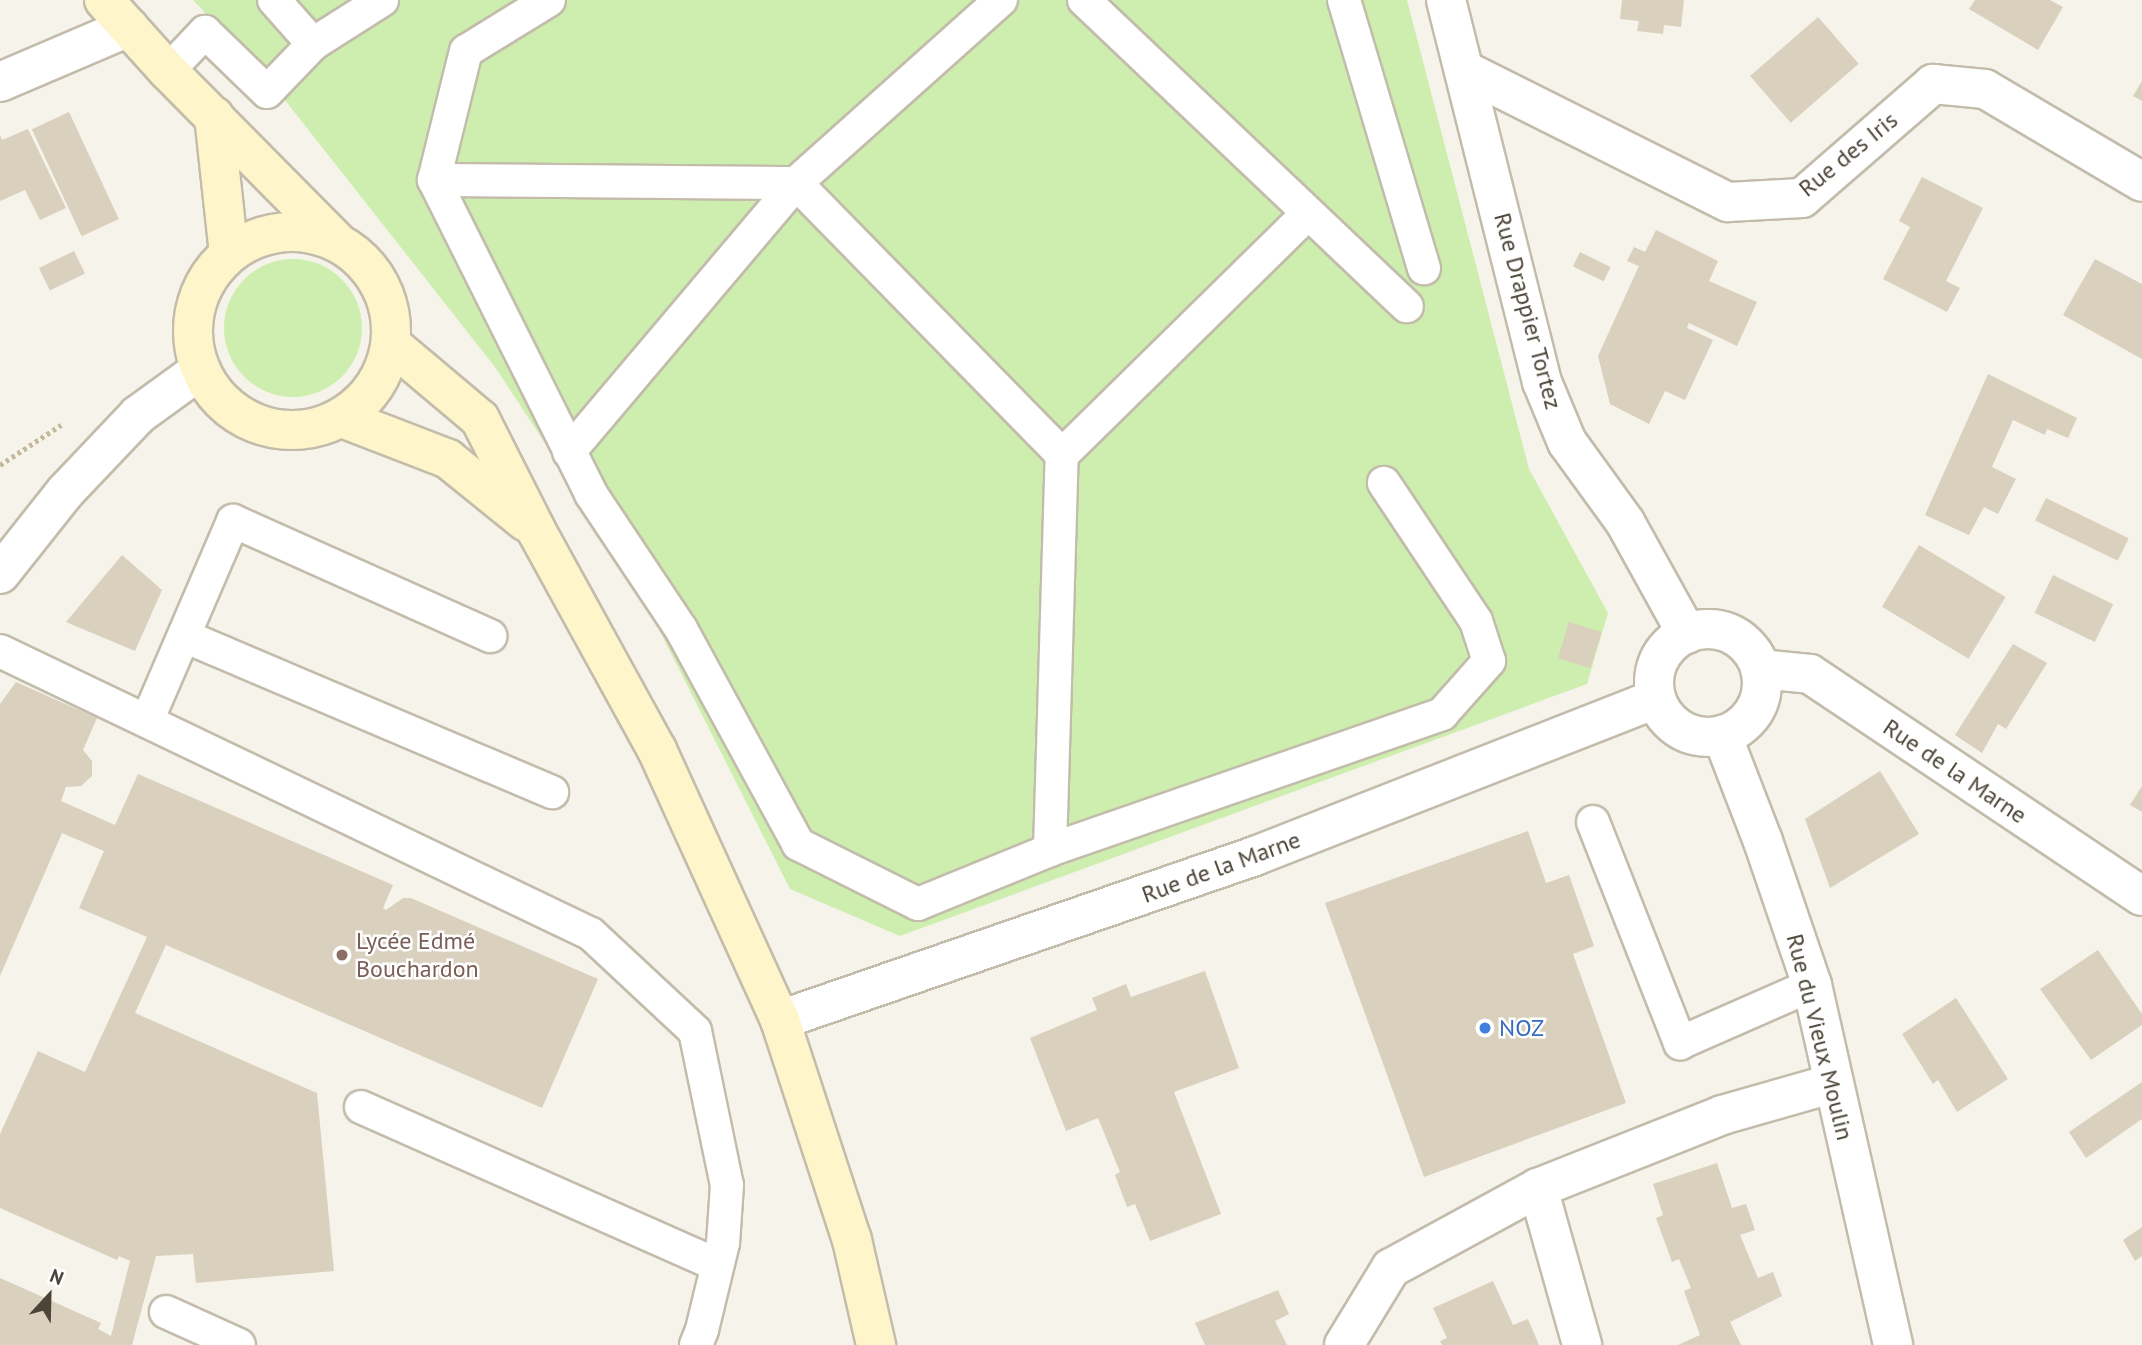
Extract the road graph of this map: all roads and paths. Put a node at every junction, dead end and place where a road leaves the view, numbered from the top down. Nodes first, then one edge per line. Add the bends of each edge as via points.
1 (274, 0) edge
2 (382, 0) edge
3 (549, 0) edge
4 (1001, 0) edge
5 (1083, 0) edge
6 (1344, 0) edge
7 (1446, 0) edge
8 (116, 14) edge
9 (313, 44) junction
10 (168, 71) junction
11 (1466, 71) junction
12 (0, 82) edge
13 (214, 116) junction
14 (434, 180) junction
15 (2142, 181) edge
16 (796, 183) junction
17 (1307, 214) junction
18 (336, 241) junction
19 (229, 253) junction
20 (1424, 268) dead end
21 (1407, 306) dead end
22 (391, 344) junction
23 (200, 370) junction
24 (342, 418) junction
25 (569, 452) junction
26 (1062, 456) junction
27 (1384, 483) dead end
28 (536, 530) junction
29 (0, 574) edge
30 (1687, 634) junction
31 (184, 636) junction
32 (490, 636) dead end
33 (0, 651) edge
34 (1760, 669) junction
35 (1656, 699) junction
36 (147, 721) junction
37 (1722, 735) junction
38 (552, 792) dead end
39 (1593, 822) dead end
40 (1050, 850) junction
41 (2142, 896) edge
42 (1812, 985) junction
43 (780, 1020) junction
44 (1834, 1083) junction
45 (361, 1107) dead end
46 (1538, 1188) junction
47 (718, 1265) junction
48 (166, 1312) dead end
49 (239, 1345) edge
50 (696, 1345) edge
51 (876, 1345) edge
52 (1344, 1345) edge
53 (1582, 1345) edge
54 (1893, 1345) edge

1 - 9 lane
2 - 9 lane
3 - 14 lane via 466,51
4 - 16 lane
5 - 17 lane
6 - 20 lane
7 - 11 street, Rue Drappier Tortez
8 - 10 street
8 - 12 street
9 - 10 lane via 267,92 205,32
10 - 13 street
11 - 15 street, Rue des Iris via 1728,202 1802,198 1933,84 1985,89
11 - 30 street, Rue Drappier Tortez via 1542,382 1567,442 1625,523
13 - 18 street
13 - 19 street
14 - 16 lane
14 - 25 lane
16 - 25 lane
16 - 26 lane
17 - 21 lane
17 - 26 lane
18 - 19 street via 309,233 280,232 253,239
18 - 22 street via 361,259 380,284 390,313
19 - 23 street via 207,277 194,307 192,339
22 - 24 street via 375,387
22 - 28 street via 480,419
23 - 24 street via 215,394 235,413 260,426 288,431 316,428
23 - 29 street via 138,415 65,492
24 - 28 street via 448,459
25 - 40 lane via 591,494 681,629 798,844 918,904
26 - 40 lane
27 - 40 lane via 1476,621 1489,661 1442,714
28 - 43 street via 657,750
30 - 34 street via 1702,629 1732,634 1745,643
30 - 35 street via 1673,642 1660,661 1654,683
31 - 32 lane via 233,521
31 - 36 lane
31 - 38 lane
33 - 36 lane
34 - 37 street via 1759,703 1738,728
34 - 41 street, Rue de la Marne via 1810,674
35 - 37 street via 1664,713 1689,734
35 - 43 street, Rue de la Marne via 1255,856
36 - 47 lane via 591,934 695,1031 727,1185
37 - 42 street, Rue du Vieux Moulin
39 - 42 lane via 1680,1043
42 - 44 street, Rue du Vieux Moulin
43 - 51 street via 852,1240
44 - 46 street via 1722,1115
44 - 54 street, Rue du Vieux Moulin
45 - 47 lane
46 - 52 street via 1391,1268
46 - 53 street
47 - 50 lane
48 - 49 lane

